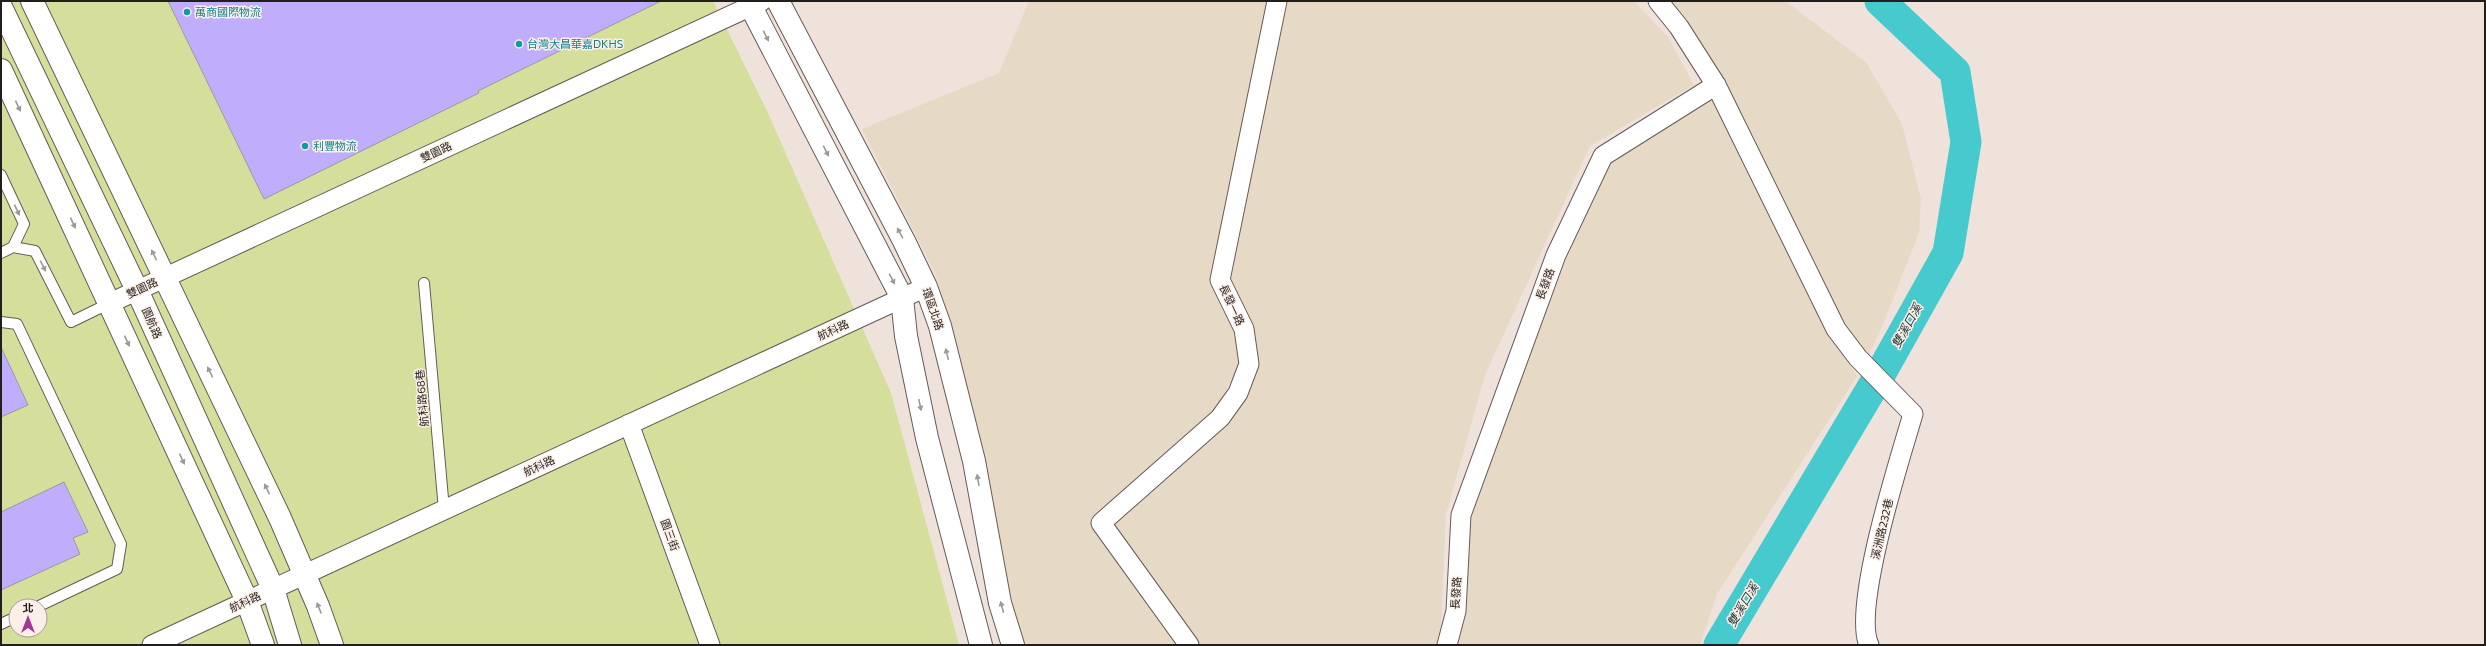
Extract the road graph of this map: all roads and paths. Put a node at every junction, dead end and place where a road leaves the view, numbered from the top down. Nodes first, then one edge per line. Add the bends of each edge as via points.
1 (32, 1) edge
2 (778, 1) edge
3 (1277, 1) edge
4 (1658, 1) edge
5 (754, 3) edge
6 (1, 7) edge
7 (1, 70) edge
8 (1716, 85) junction
9 (1, 175) edge
10 (13, 247) junction
11 (1, 253) edge
12 (165, 277) junction
13 (424, 283) dead end
14 (926, 287) junction
15 (137, 290) junction
16 (902, 298) junction
17 (110, 303) junction
18 (1, 322) edge
19 (629, 424) junction
20 (444, 510) junction
21 (303, 575) junction
22 (273, 589) junction
23 (247, 601) junction
24 (48, 602) edge
25 (152, 645) edge
26 (263, 645) edge
27 (290, 645) edge
28 (332, 645) edge
29 (710, 645) edge
30 (981, 645) edge
31 (1013, 645) edge
32 (1189, 645) edge
33 (1448, 645) edge
34 (1869, 645) edge

12 -> 1 street
14 -> 2 street, 環區北路
3 - 32 street, 長發一路 via 1220,280 1244,330 1249,364 1238,393 1220,418 1101,523
4 - 8 street via 1679,27
5 - 12 street, 雙園路
5 -> 16 street
6 - 15 street, 園航路
7 -> 17 street
8 - 33 street, 長發路 via 1603,156 1556,255 1461,515 1456,611
8 - 34 street, 溪洲路232巷 via 1836,330 1858,358 1913,414 1882,522 1865,615 1864,635
9 -> 10 lane via 24,224
10 - 11 lane
10 -> 17 lane via 35,251 71,322
12 - 15 street, 雙園路
21 -> 12 street via 280,518
13 - 20 lane, 航科路68巷
14 - 16 street, 航科路
31 -> 14 street, 環區北路 via 1000,603 974,461 940,326
15 - 17 street, 雙園路
15 - 22 street, 園航路
16 - 19 street, 航科路
16 -> 30 street via 906,336 927,438
17 -> 23 street
18 - 24 lane via 17,324 121,544 117,569
19 - 20 street, 航科路
19 - 29 street, 園三街
20 - 21 street, 航科路
21 - 22 street, 航科路
28 -> 21 street
22 - 23 street, 航科路
22 - 27 street, 園航路
23 - 25 street, 航科路
23 - 26 street

